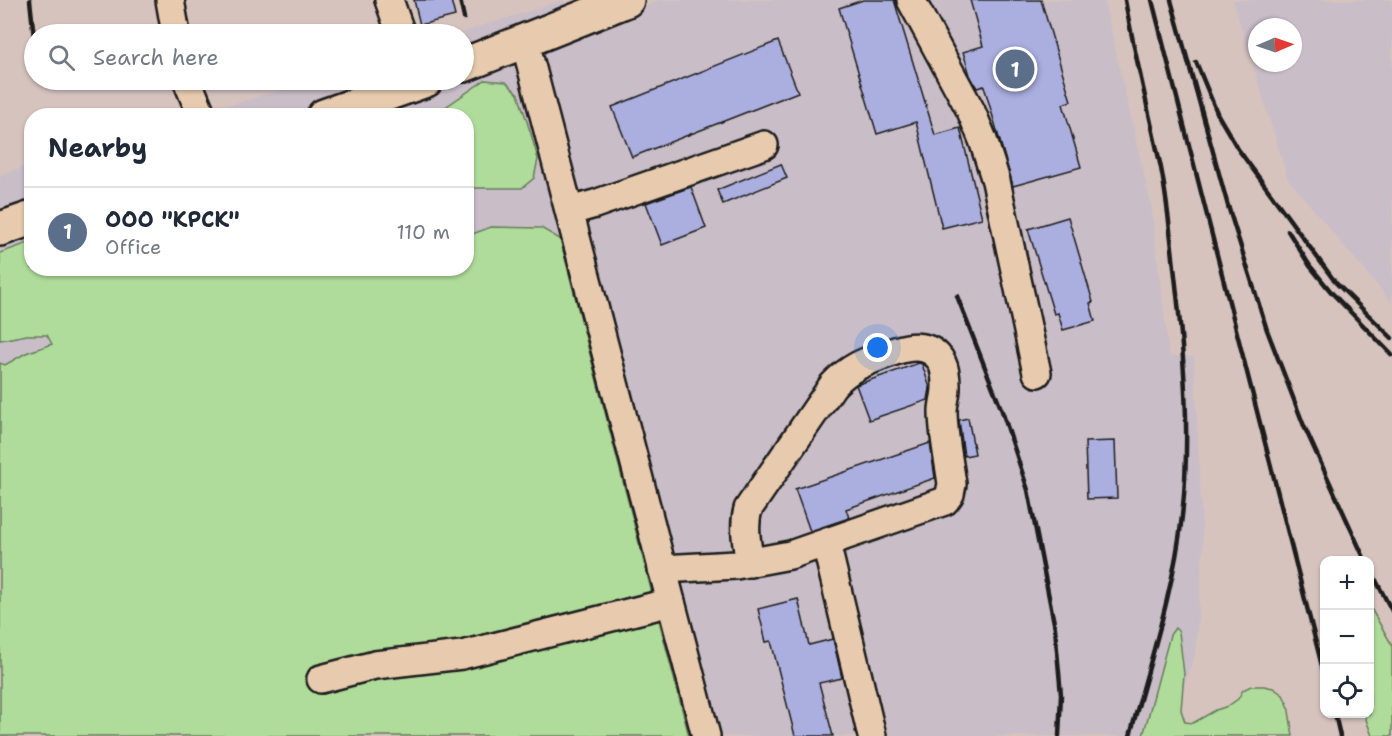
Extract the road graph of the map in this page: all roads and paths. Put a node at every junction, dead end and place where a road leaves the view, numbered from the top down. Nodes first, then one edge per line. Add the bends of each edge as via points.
1 (170, 0) edge
2 (389, 0) edge
3 (627, 0) edge
4 (911, 0) edge
5 (174, 24) edge
6 (397, 24) edge
7 (525, 42) junction
8 (474, 61) edge
9 (192, 90) edge
10 (393, 90) edge
11 (199, 108) edge
12 (345, 108) edge
13 (764, 145) dead end
14 (570, 211) junction
15 (24, 221) edge
16 (0, 229) edge
17 (1037, 373) dead end
18 (826, 543) junction
19 (790, 555) junction
20 (750, 563) junction
21 (662, 569) junction
22 (834, 573) junction
23 (671, 602) junction
24 (321, 679) dead end
25 (706, 736) edge
26 (872, 736) edge

1 - 5 street
2 - 6 street
3 - 7 main road
4 - 17 street via 971,111 996,181
7 - 8 main road
7 - 14 street
9 - 11 street
10 - 12 main road
13 - 14 street
14 - 21 street
15 - 16 main road
18 - 19 street
18 - 20 street via 945,501 950,494 943,412 945,375 941,363 926,347 903,348 859,364 833,385 748,509 745,526
18 - 22 street
19 - 20 street
19 - 22 street
20 - 21 street
21 - 23 street
22 - 26 street
23 - 24 street via 462,655 375,665
23 - 25 street

